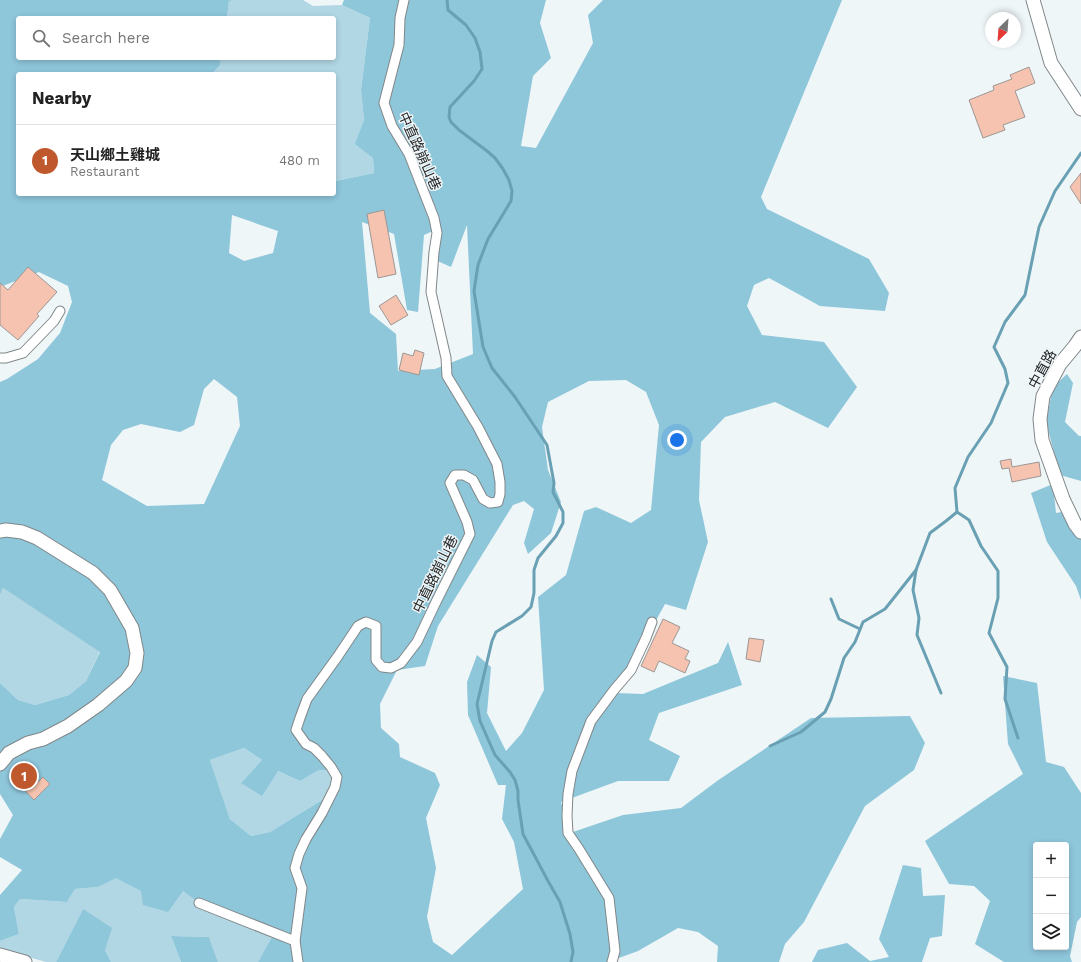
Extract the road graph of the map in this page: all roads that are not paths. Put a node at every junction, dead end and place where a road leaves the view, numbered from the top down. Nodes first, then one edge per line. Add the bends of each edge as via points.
1 (404, 0) edge
2 (1033, 0) edge
3 (1081, 109) edge
4 (60, 311) dead end
5 (1081, 337) edge
6 (0, 358) edge
7 (0, 531) edge
8 (1081, 532) edge
9 (652, 622) dead end
10 (0, 764) edge
11 (199, 903) dead end
12 (295, 941) junction
13 (0, 955) edge
14 (25, 962) edge
15 (298, 962) edge
16 (612, 962) edge

1 - 12 street, 中直路崩山巷 via 399,45 384,103 392,126 409,154 434,218 437,234 431,292 446,358 447,376 478,427 496,464 500,494 498,502 490,503 483,499 473,480 464,475 455,475 450,483 470,534 417,642 401,663 391,668 382,667 376,660 376,626 366,622 358,626 307,699 296,730 306,744 322,756 337,777 335,787 306,839 295,868 302,888
2 - 3 street via 1051,63
4 - 6 street via 54,321 23,353
5 - 8 street, 中直路 via 1060,364 1043,396 1040,419 1042,440 1063,499
7 - 10 street via 22,532 37,538 93,573 110,590 132,628 137,653 135,668 126,681 98,705 68,726 9,753
9 - 16 street via 631,670 591,721 572,771 568,794 568,833 609,898 615,951
11 - 12 street
12 - 15 street, 中直路崩山巷
13 - 14 street

